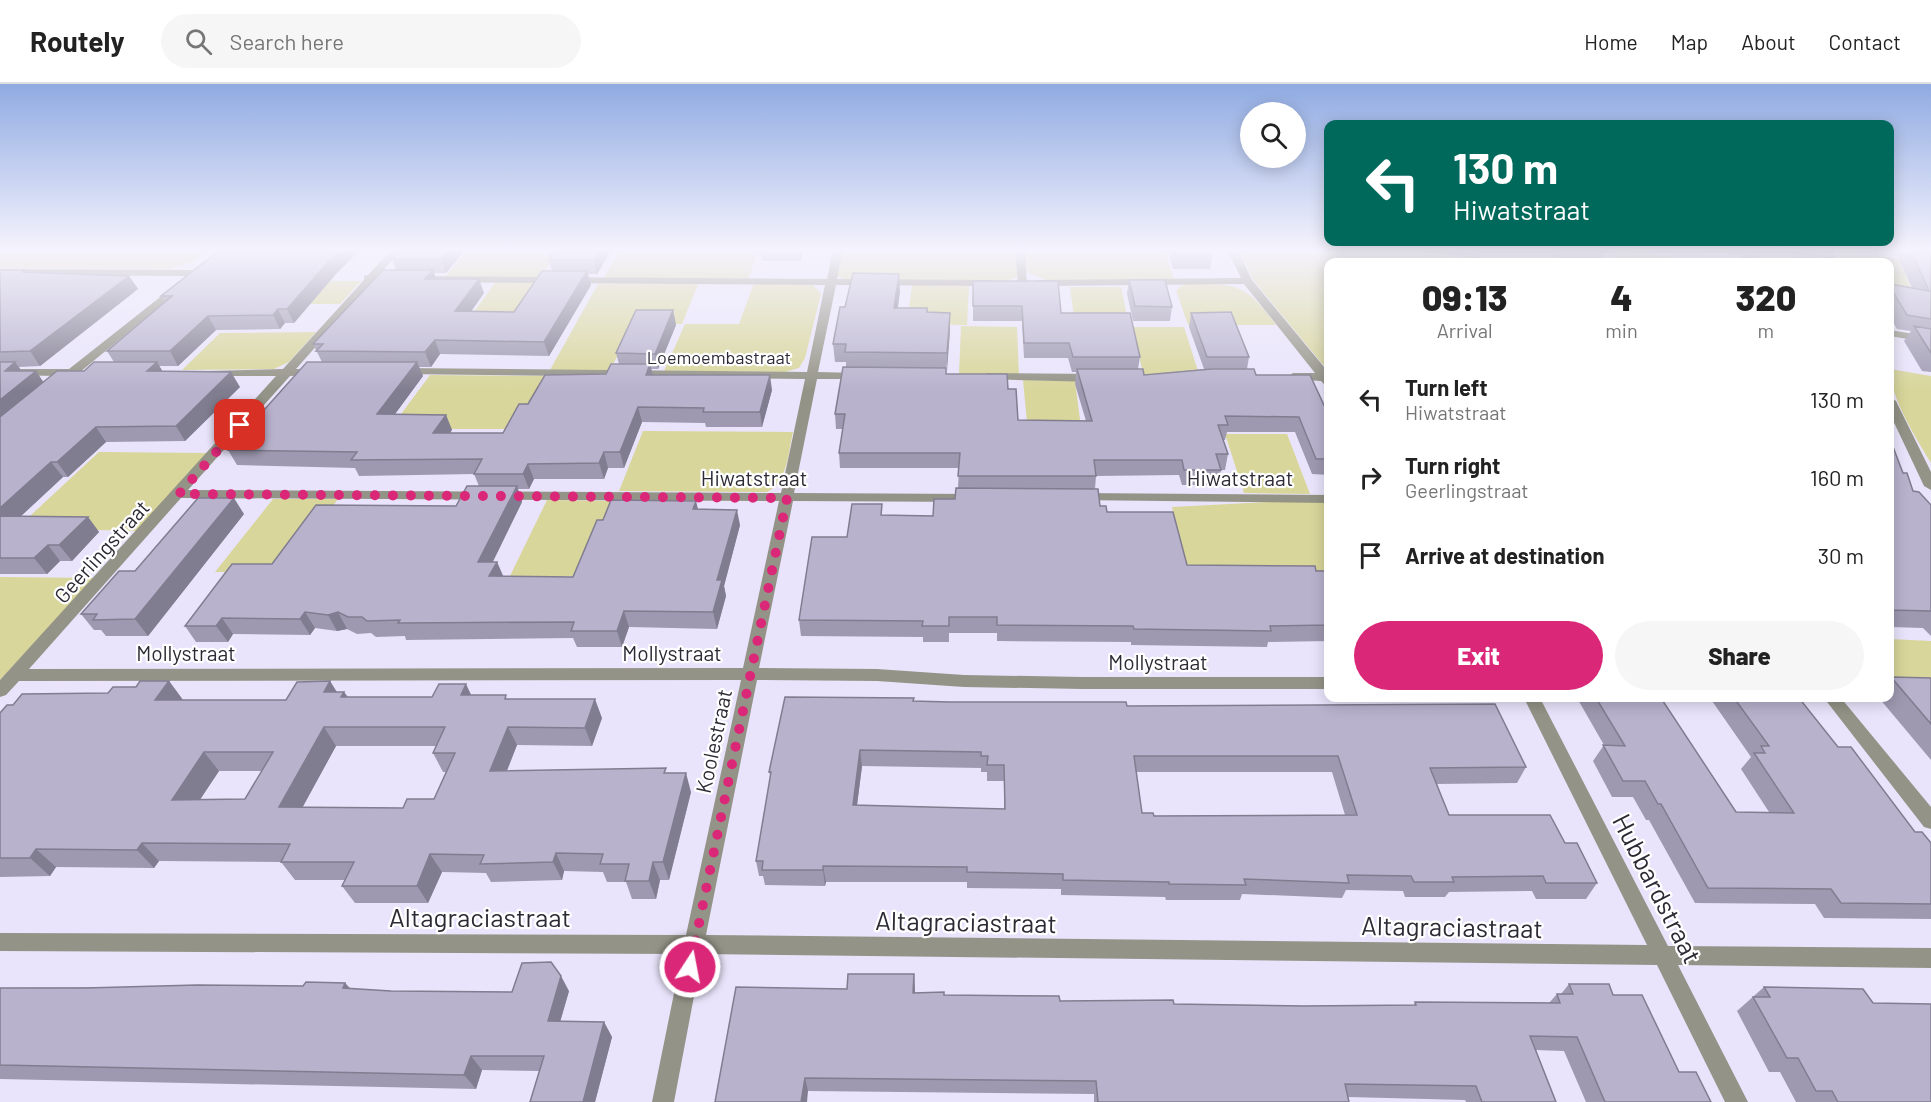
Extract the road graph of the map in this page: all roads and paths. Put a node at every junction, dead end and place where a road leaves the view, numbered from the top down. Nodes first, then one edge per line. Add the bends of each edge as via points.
1 (164, 297) edge
2 (353, 297) edge
3 (828, 297) edge
4 (1260, 297) edge
5 (1894, 334) edge
6 (1931, 340) edge
7 (0, 372) edge
8 (286, 372) junction
9 (330, 372) edge
10 (386, 372) edge
11 (72, 373) junction
12 (96, 373) edge
13 (203, 373) edge
14 (1324, 374) edge
15 (810, 376) junction
16 (876, 376) edge
17 (1277, 376) edge
18 (974, 377) edge
19 (1105, 378) edge
20 (1324, 379) edge
21 (54, 388) edge
22 (1894, 409) edge
23 (1931, 486) edge
24 (179, 494) junction
25 (1068, 497) edge
26 (787, 498) junction
27 (989, 498) edge
28 (1324, 499) edge
29 (750, 674) junction
30 (15, 675) junction
31 (1324, 683) edge
32 (0, 691) edge
33 (1534, 702) edge
34 (1835, 702) edge
35 (1931, 821) edge
36 (0, 942) edge
37 (694, 944) junction
38 (1662, 957) junction
39 (1931, 958) edge
40 (663, 1102) edge
41 (1737, 1102) edge

1 - 11 street
2 - 8 street, Geerlingstraat
3 - 15 street, Koolestraat
4 - 14 street
5 - 6 street
7 - 11 street
8 - 9 street
8 - 13 street
8 - 24 street, Geerlingstraat
10 - 15 street, Loemoembastraat
11 - 12 street
11 - 21 street
15 - 16 street, Loemoembastraat
15 - 26 street, Koolestraat
17 - 20 street
18 - 19 street
22 - 23 street
24 - 26 street, Hiwatstraat
24 - 30 street, Geerlingstraat
25 - 28 street, Hiwatstraat
26 - 27 street, Hiwatstraat
26 - 29 street, Koolestraat
29 - 30 street, Mollystraat
29 - 31 street, Mollystraat via 1071,683
29 - 37 street, Koolestraat
30 - 32 street, Geerlingstraat
33 - 38 street, Hubbardstraat
34 - 35 street
36 - 37 street, Altagraciastraat
37 - 38 street, Altagraciastraat
37 - 40 street, Koolestraat
38 - 39 street, Altagraciastraat
38 - 41 street, Hubbardstraat

